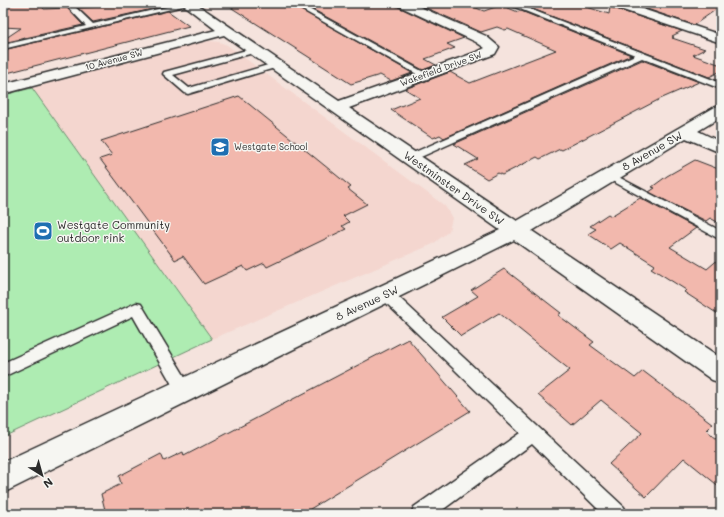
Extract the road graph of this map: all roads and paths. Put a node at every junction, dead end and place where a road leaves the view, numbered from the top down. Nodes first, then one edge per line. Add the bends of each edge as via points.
1 (67, 3) edge
2 (293, 3) edge
3 (401, 3) edge
4 (508, 3) edge
5 (612, 3) edge
6 (643, 3) edge
7 (188, 4) edge
8 (628, 8) junction
9 (91, 26) junction
10 (225, 31) junction
11 (718, 35) edge
12 (3, 47) edge
13 (254, 50) junction
14 (643, 55) junction
15 (275, 65) junction
16 (425, 75) junction
17 (721, 86) edge
18 (3, 89) edge
19 (337, 107) junction
20 (721, 110) edge
21 (686, 132) junction
22 (721, 148) edge
23 (410, 158) junction
24 (609, 175) junction
25 (516, 230) junction
26 (721, 236) edge
27 (386, 294) junction
28 (3, 370) edge
29 (721, 372) edge
30 (184, 390) junction
31 (532, 434) junction
32 (3, 478) edge
33 (421, 514) edge
34 (617, 514) edge

1 - 9 lane
2 - 16 lane
3 - 16 street, Wakefield Drive SW via 481,39 492,47 482,55
4 - 14 lane
5 - 8 street
6 - 8 lane
7 - 9 lane
7 - 10 street, Westminster Drive SW
8 - 11 street
9 - 12 lane
10 - 13 street, Westminster Drive SW
10 - 18 street, 10 Avenue SW
13 - 15 street, Westminster Drive SW
13 - 15 lane via 167,74 188,91
14 - 17 lane
14 - 23 lane
15 - 19 street, Westminster Drive SW
16 - 19 street, Wakefield Drive SW
19 - 23 street, Westminster Drive SW
20 - 21 street, 8 Avenue SW
21 - 22 street
21 - 24 street, 8 Avenue SW
23 - 25 street, Westminster Drive SW
24 - 25 street, 8 Avenue SW
24 - 26 lane
25 - 27 street, 8 Avenue SW
25 - 29 street, Westminster Drive SW
27 - 30 street, 8 Avenue SW
27 - 31 lane
28 - 30 lane via 136,308
30 - 32 street, 8 Avenue SW
31 - 33 lane
31 - 34 lane

